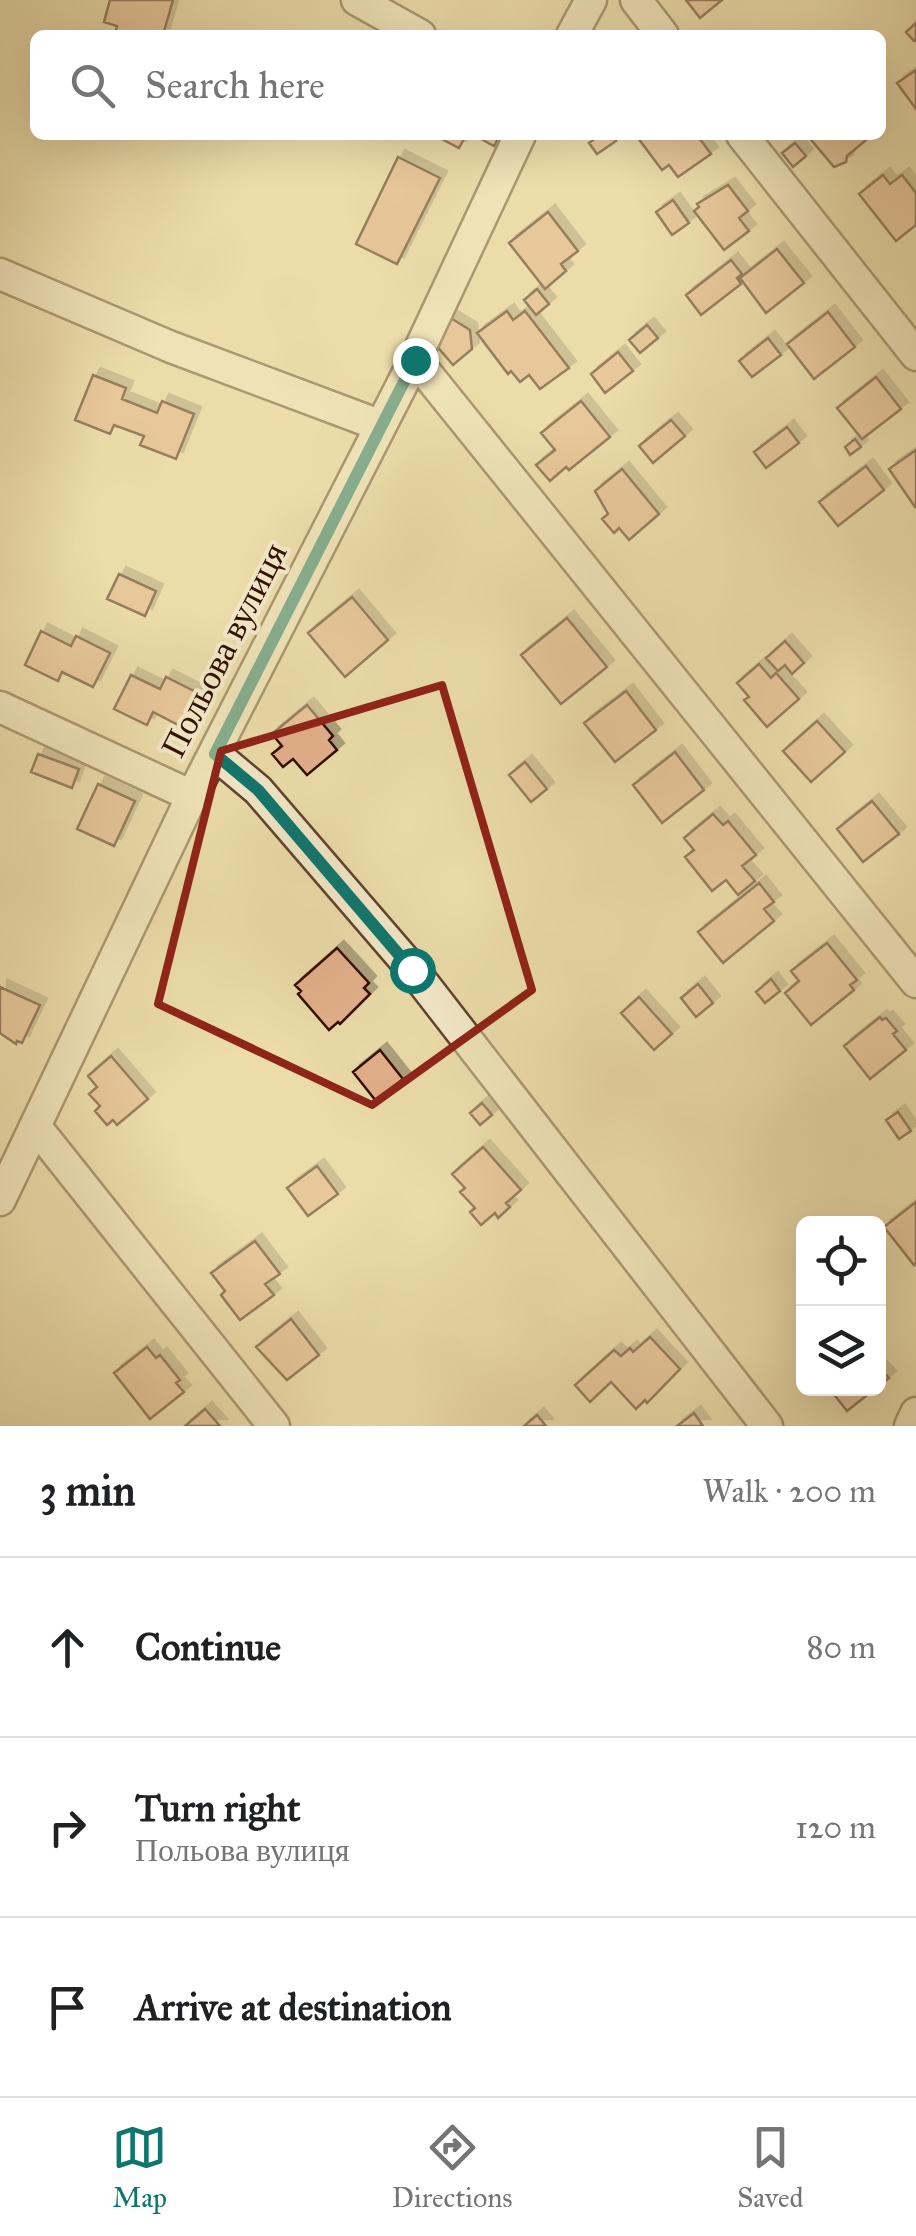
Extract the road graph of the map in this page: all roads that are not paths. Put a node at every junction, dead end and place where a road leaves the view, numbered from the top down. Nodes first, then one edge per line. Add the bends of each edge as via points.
1 (357, 0) edge
2 (591, 0) edge
3 (636, 0) edge
4 (411, 30) edge
5 (575, 30) edge
6 (660, 30) edge
7 (518, 140) edge
8 (746, 140) edge
9 (0, 274) edge
10 (916, 355) edge
11 (415, 360) junction
12 (380, 425) junction
13 (0, 708) edge
14 (215, 754) junction
15 (192, 796) junction
16 (916, 982) edge
17 (36, 1126) junction
18 (0, 1200) edge
19 (916, 1413) edge
20 (274, 1426) edge
21 (767, 1426) edge
22 (910, 1426) edge

1 - 4 street
2 - 5 street
3 - 6 street
7 - 11 street, Польова вулиця
8 - 10 street
9 - 12 street
11 - 12 street, Польова вулиця
11 - 16 street
12 - 14 street, Польова вулиця
13 - 15 street
14 - 15 street, Польова вулиця
14 - 21 street via 258,790 412,970
15 - 17 street, Польова вулиця
17 - 18 street, Польова вулиця
17 - 20 street
19 - 22 street

